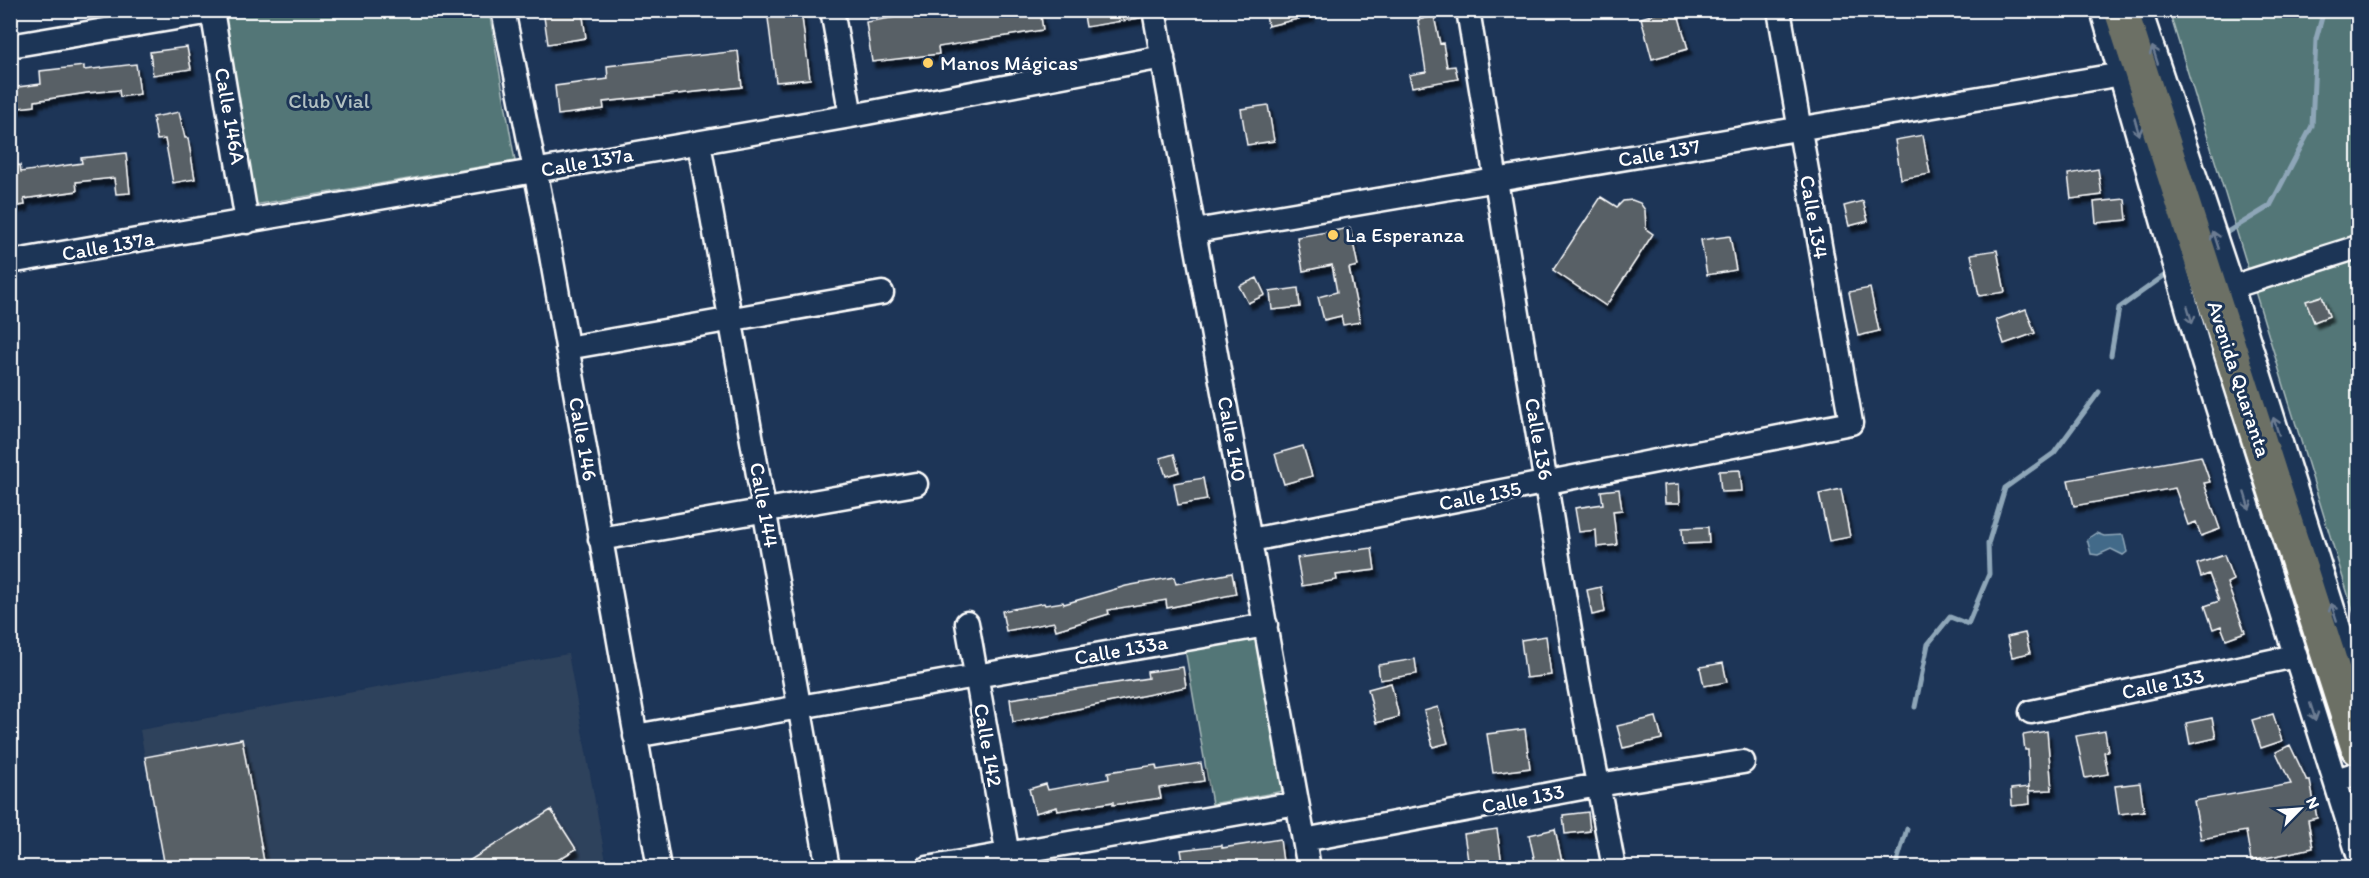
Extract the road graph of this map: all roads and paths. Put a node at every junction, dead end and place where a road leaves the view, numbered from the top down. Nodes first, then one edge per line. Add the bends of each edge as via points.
1 (503, 10) edge
2 (832, 10) edge
3 (1154, 10) edge
4 (1468, 10) edge
5 (1779, 10) edge
6 (2102, 10) edge
7 (2121, 10) edge
8 (2140, 10) edge
9 (212, 11) edge
10 (10, 46) edge
11 (1163, 57) junction
12 (2122, 74) junction
13 (851, 116) junction
14 (1798, 129) junction
15 (699, 143) junction
16 (536, 171) junction
17 (1496, 181) junction
18 (247, 222) junction
19 (1195, 231) junction
20 (2358, 247) edge
21 (10, 262) edge
22 (2218, 289) junction
23 (882, 293) dead end
24 (731, 320) junction
25 (567, 348) junction
26 (1851, 423) joint
27 (1547, 483) junction
28 (916, 484) dead end
29 (765, 510) junction
30 (600, 539) junction
31 (1251, 540) junction
32 (967, 623) dead end
33 (1266, 625) junction
34 (2338, 654) junction
35 (2295, 656) junction
36 (976, 675) junction
37 (2358, 687) edge
38 (800, 707) junction
39 (2031, 712) dead end
40 (635, 736) junction
41 (2358, 748) edge
42 (1743, 762) dead end
43 (2358, 773) edge
44 (2336, 780) junction
45 (1598, 785) junction
46 (1297, 803) junction
47 (1304, 840) junction
48 (2358, 854) edge
49 (1009, 860) edge
50 (658, 867) edge
51 (828, 867) edge
52 (927, 867) edge
53 (1309, 867) edge
54 (1614, 867) edge

1 - 16 street, Calle 146
2 - 13 street
3 - 11 street, Calle 140
4 - 17 street, Calle 136
5 - 14 street, Calle 134
6 - 12 street
7 - 22 highway, Avenida Quaranta via 2188,217
22 -> 8 street
9 - 10 street
9 - 18 street, Calle 146A
11 - 13 street, Calle 137a
11 - 19 street, Calle 140
12 - 14 street, Calle 137
12 -> 35 street via 2201,356
13 - 15 street, Calle 137a
14 - 17 street, Calle 137
14 - 26 street, Calle 134
15 - 16 street, Calle 137a
15 - 24 street, Calle 144
16 - 18 street, Calle 137a
16 - 25 street, Calle 146
17 - 19 street, Calle 137
17 - 27 street, Calle 136
18 - 21 street, Calle 137a
19 - 31 street, Calle 140
20 - 22 street
22 - 34 highway, Avenida Quaranta
23 - 24 street
24 - 25 street
24 - 29 street, Calle 144
25 - 30 street, Calle 146
26 - 27 street, Calle 135
27 - 31 street, Calle 135
27 - 45 street, Calle 136
28 - 29 street
29 - 30 street
29 - 38 street, Calle 144
30 - 40 street, Calle 146
31 - 33 street, Calle 140
32 - 36 street, Calle 142
33 - 36 street, Calle 133a
33 - 46 street, Calle 140
34 - 37 street
34 - 41 highway, Avenida Quaranta
35 - 39 street, Calle 133
35 -> 44 street
36 - 38 street, Calle 133a
36 - 49 street, Calle 142
38 - 40 street, Calle 133a
38 - 51 street, Calle 144
40 - 50 street, Calle 146
42 - 45 street, Calle 133
43 - 44 street
44 - 48 street
45 - 47 street, Calle 133
45 - 54 street, Calle 136
46 - 47 street, Calle 140
46 - 49 street
47 - 53 street, Calle 140
49 - 52 street

